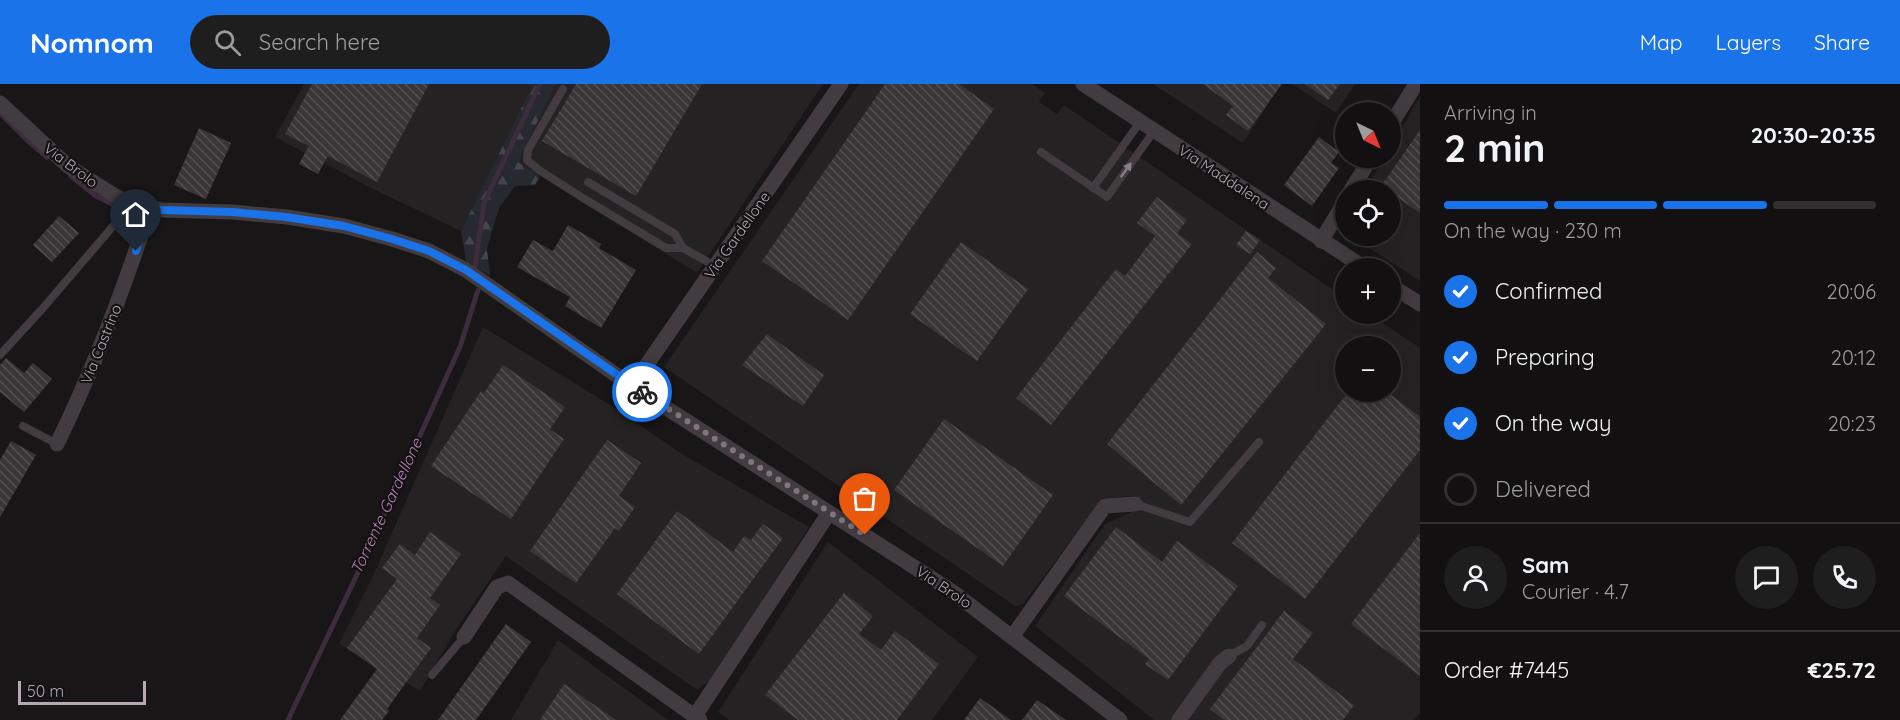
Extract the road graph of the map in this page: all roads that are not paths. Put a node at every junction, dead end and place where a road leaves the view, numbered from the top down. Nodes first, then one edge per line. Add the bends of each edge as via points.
1 (841, 84) edge
2 (1083, 84) edge
3 (1416, 84) edge
4 (563, 89) dead end
5 (0, 103) edge
6 (1401, 108) edge
7 (1140, 122) junction
8 (1154, 131) junction
9 (1041, 152) dead end
10 (588, 182) dead end
11 (1094, 188) junction
12 (132, 204) junction
13 (150, 208) junction
14 (1335, 218) edge
15 (1321, 241) junction
16 (683, 248) junction
17 (1349, 258) edge
18 (715, 266) junction
19 (1401, 292) edge
20 (1420, 303) edge
21 (0, 356) edge
22 (632, 386) junction
23 (23, 426) dead end
24 (1259, 442) dead end
25 (57, 444) joint
26 (1135, 504) joint
27 (829, 513) junction
28 (1263, 625) dead end
29 (464, 637) joint
30 (1012, 637) junction
31 (1229, 656) joint
32 (432, 675) dead end
33 (698, 718) edge
34 (1120, 720) edge
35 (1179, 720) edge

1 - 18 street, Via Gardellone
2 - 7 street, Via Maddalena
3 - 6 street
4 - 16 lane via 528,150 527,160 666,248
5 - 12 street, Via Brolo via 68,166
7 - 8 street, Via Maddalena
7 - 11 lane
11 -> 8 lane via 1107,197
8 - 15 street, Via Maddalena
9 - 11 lane
10 - 16 lane via 675,234
12 - 13 street, Via Brolo
12 - 21 lane
13 - 22 street, Via Brolo via 286,217 344,226 429,251 466,270
13 - 25 street, Via Castrino via 119,302
14 - 15 street
15 - 17 street, Via Maddalena
16 - 18 lane
18 - 22 street, Via Gardellone
19 - 20 street
22 - 27 street, Via Brolo
23 - 25 lane
24 - 26 lane via 1190,522
26 - 30 street via 1105,506
27 - 30 street, Via Brolo via 953,592
27 - 33 street
28 - 31 lane via 1247,646
29 - 32 lane
29 - 33 street via 497,587 508,583
30 - 34 street, Via Brolo
31 - 35 street

